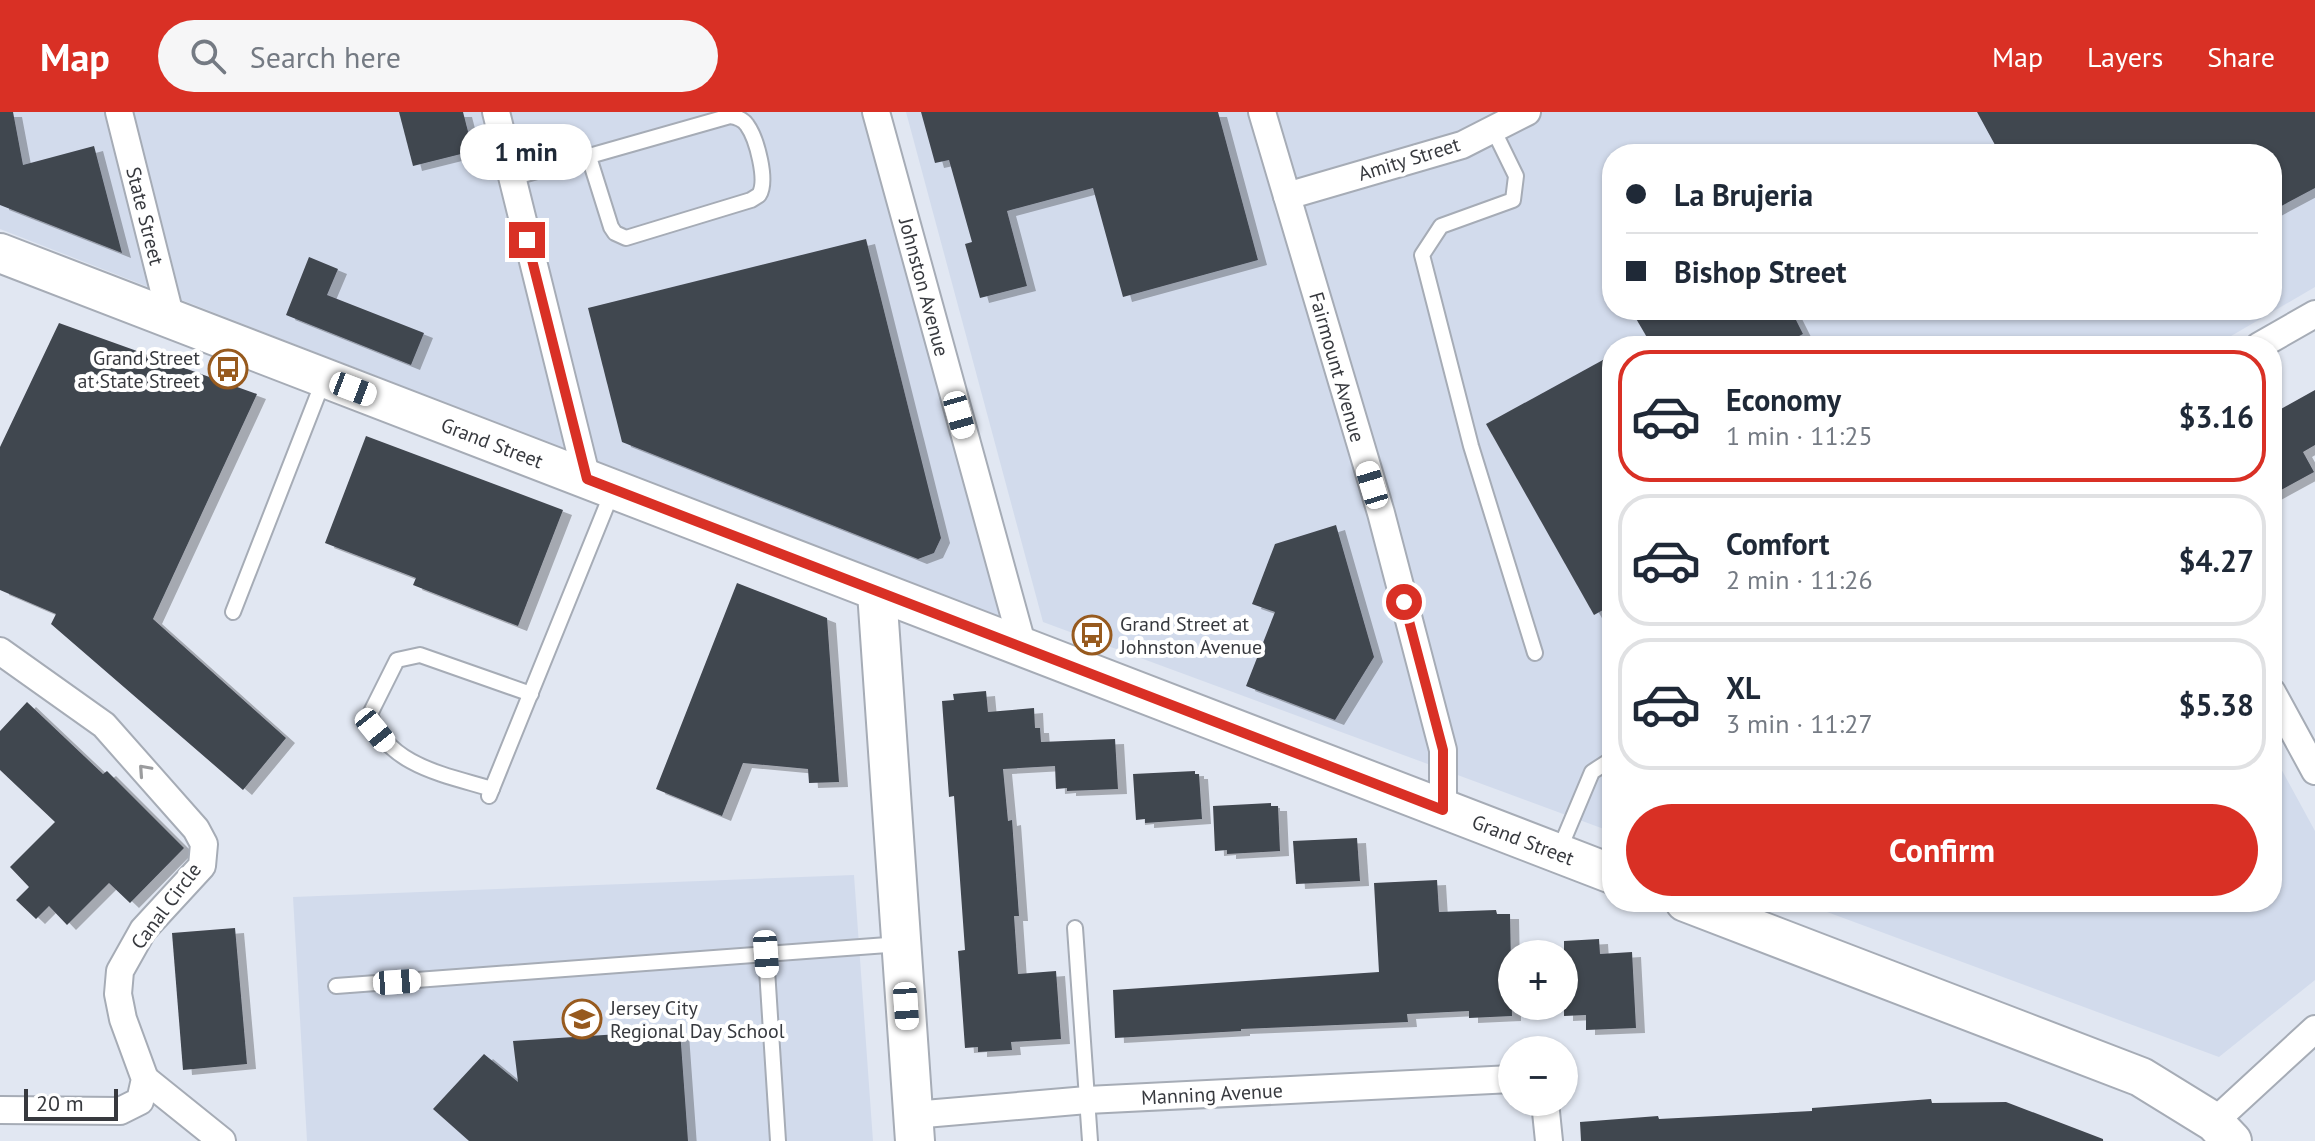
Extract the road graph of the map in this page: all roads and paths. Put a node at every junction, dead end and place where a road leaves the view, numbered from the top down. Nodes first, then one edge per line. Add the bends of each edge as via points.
1 (119, 112) edge
2 (496, 112) edge
3 (876, 112) edge
4 (1262, 112) edge
5 (1527, 112) edge
6 (1493, 129) junction
7 (589, 157) junction
8 (512, 178) junction
9 (1287, 196) junction
10 (0, 253) edge
11 (2315, 314) edge
12 (171, 319) junction
13 (2276, 336) edge
14 (324, 378) junction
15 (600, 484) junction
16 (877, 592) junction
17 (233, 612) dead end
18 (1023, 647) junction
19 (0, 651) edge
20 (1535, 653) dead end
21 (531, 694) junction
22 (2282, 710) edge
23 (2313, 764) edge
24 (1602, 766) edge
25 (1443, 810) junction
26 (1558, 854) junction
27 (1602, 870) edge
28 (1711, 912) edge
29 (1075, 928) dead end
30 (901, 944) junction
31 (766, 954) junction
32 (336, 986) dead end
33 (2315, 1029) edge
34 (145, 1079) junction
35 (1498, 1080) edge
36 (1087, 1100) junction
37 (0, 1110) edge
38 (1546, 1116) edge
39 (914, 1128) edge
40 (2223, 1132) edge
41 (222, 1141) edge
42 (778, 1141) edge
43 (1090, 1141) edge
44 (1549, 1141) edge

1 - 12 street, State Street
2 - 8 street
3 - 18 street, Johnston Avenue
4 - 9 street, Fairmount Avenue
5 - 6 street, Amity Street
6 - 9 street, Amity Street via 1462,145
6 - 20 lane via 1516,176 1513,200 1441,226 1422,255 1471,446
7 - 7 lane via 730,116 745,122 765,180 751,200 626,238 611,227
7 - 8 lane
8 - 15 street
9 - 25 street, Fairmount Avenue via 1381,513 1443,750
10 - 12 main road, Grand Street
11 - 13 street
12 - 14 main road, Grand Street
14 - 15 main road, Grand Street
14 - 17 lane
15 - 16 main road, Grand Street
15 - 21 lane
16 - 18 main road, Grand Street
16 - 30 main road
18 - 25 main road, Grand Street
34 -> 19 street, Canal Circle via 118,994 120,971 143,930 202,866 204,844 104,725
21 - 21 lane via 491,792 404,759 375,730 370,714 397,660 408,656 420,655
22 - 23 street
24 - 26 lane via 1592,772
25 - 26 main road, Grand Street
26 - 27 main road, Grand Street
28 - 40 main road via 2141,1077
29 - 36 lane
30 - 31 lane
30 - 39 main road
31 - 32 lane
31 - 42 lane
33 - 40 street
34 - 37 street via 140,1101 120,1111
34 - 41 street
35 - 36 street, Manning Avenue
36 - 39 street, Manning Avenue
36 - 43 lane
38 - 44 street

